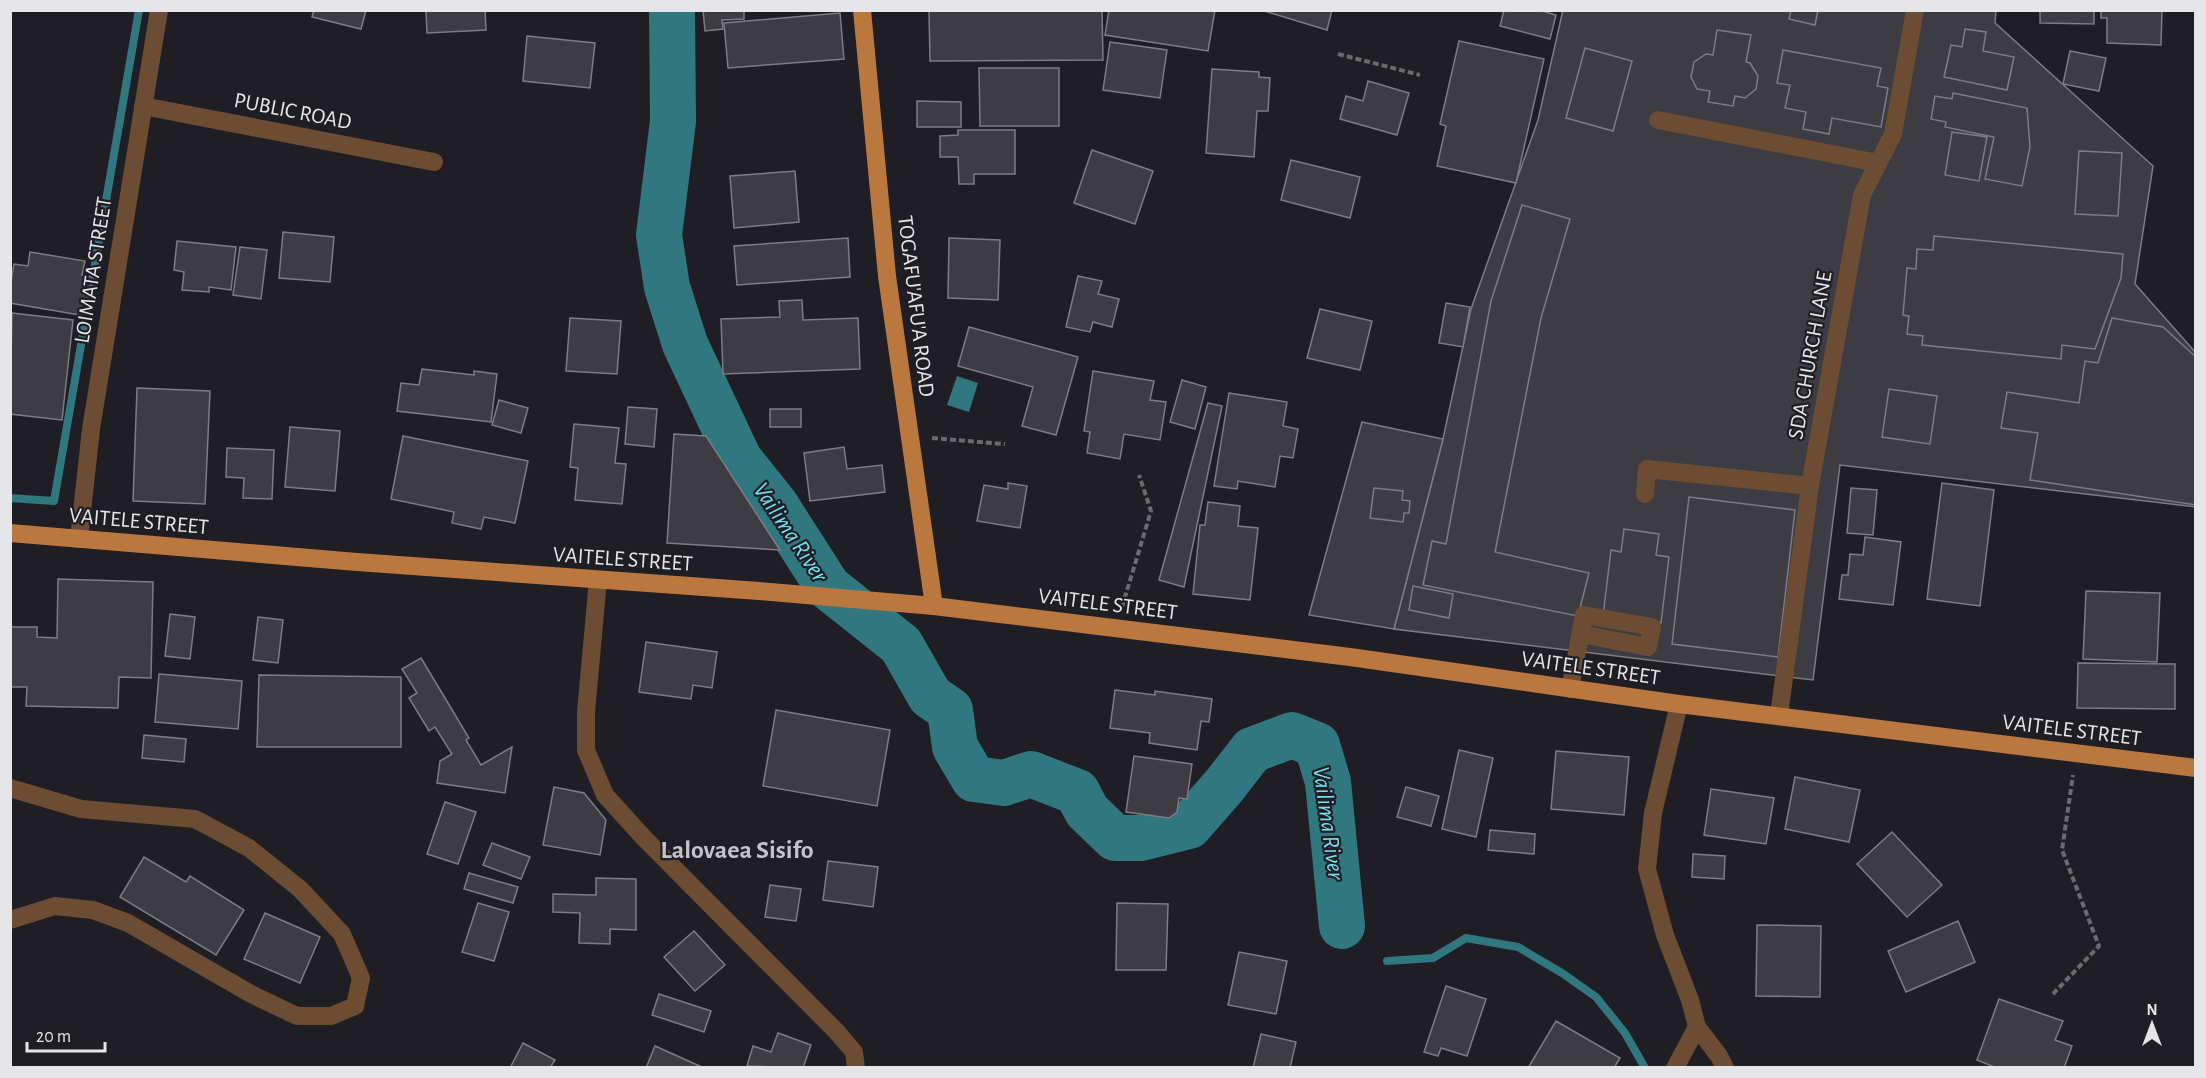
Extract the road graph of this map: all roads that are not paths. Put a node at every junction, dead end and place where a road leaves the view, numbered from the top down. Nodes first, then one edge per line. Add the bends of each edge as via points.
1 (159, 10) edge
2 (862, 10) edge
3 (1915, 10) edge
4 (143, 106) junction
5 (1658, 120) dead end
6 (434, 162) dead end
7 (1878, 163) junction
8 (1810, 486) junction
9 (1645, 494) dead end
10 (10, 533) edge
11 (78, 539) junction
12 (598, 580) junction
13 (925, 605) junction
14 (1581, 634) dead end
15 (1570, 689) junction
16 (1678, 704) junction
17 (1779, 715) junction
18 (2196, 768) edge
19 (10, 788) edge
20 (10, 920) edge
21 (1697, 1026) junction
22 (1676, 1066) edge
23 (856, 1068) edge
24 (1725, 1068) edge

1 - 4 street, LOIMATA STREET
2 - 13 main road, TOGAFU'AFU'A ROAD via 887,276 910,436
3 - 7 street, SDA CHURCH LANE via 1893,134
4 - 6 street, PUBLIC ROAD
4 - 11 street, LOIMATA STREET via 91,429
5 - 7 street
7 - 8 street, SDA CHURCH LANE via 1862,195
8 - 9 street via 1647,469
8 - 17 street, SDA CHURCH LANE
10 - 11 main road, VAITELE STREET
11 - 12 main road, VAITELE STREET
12 - 13 main road, VAITELE STREET
12 - 23 street via 586,750 605,795 837,1032 854,1052
13 - 15 main road, VAITELE STREET via 1350,657
14 - 15 street
15 - 16 main road, VAITELE STREET
16 - 17 main road, VAITELE STREET
16 - 21 street via 1653,813 1647,869
17 - 18 main road, VAITELE STREET
19 - 20 street via 81,809 195,819 249,848 300,889 342,933 361,978 355,1006 331,1016 297,1016 128,923 93,910 56,906
21 - 22 street
21 - 24 street

